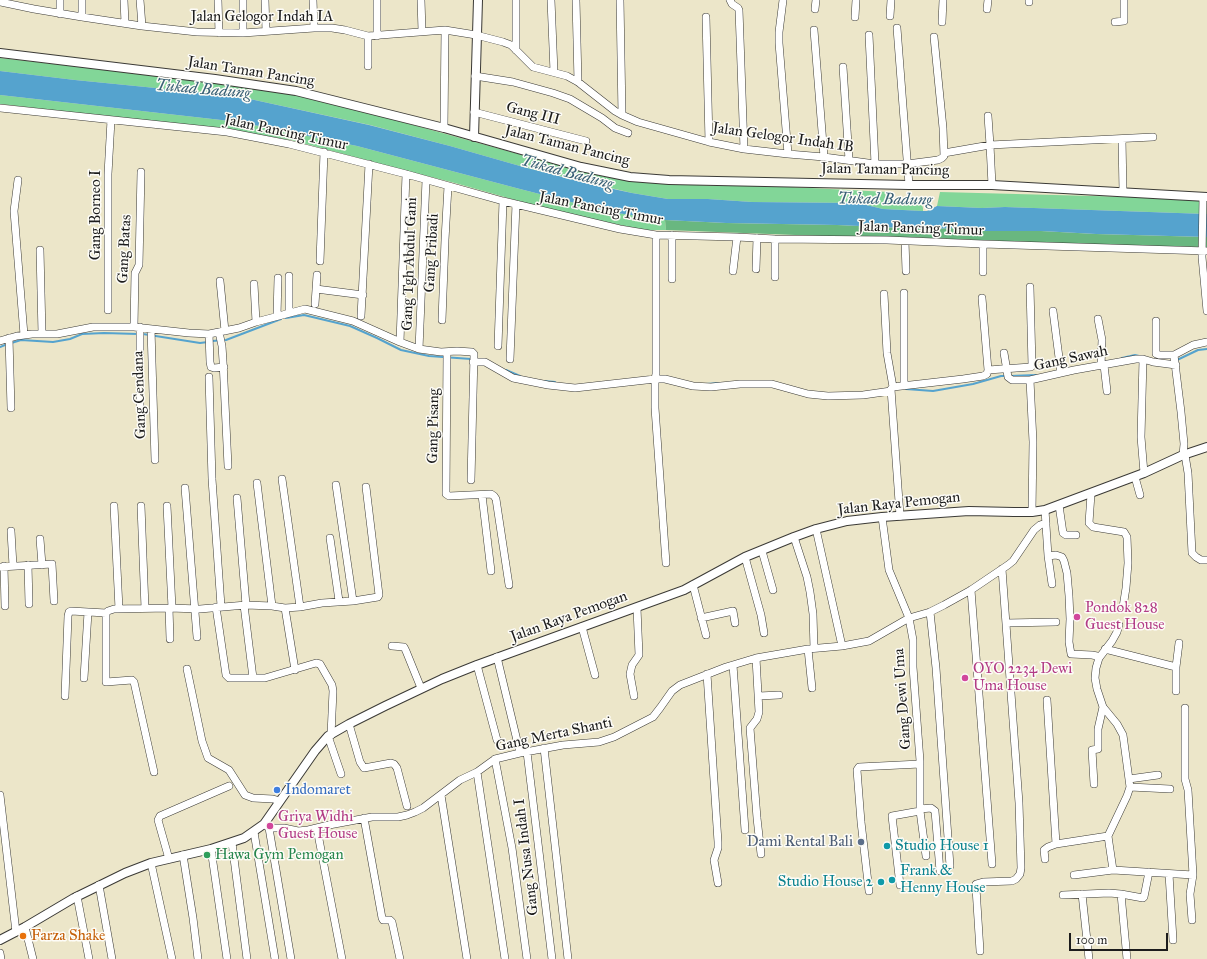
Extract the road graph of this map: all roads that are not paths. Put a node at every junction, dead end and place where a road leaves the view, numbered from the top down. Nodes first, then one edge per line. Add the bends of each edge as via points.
1 (60, 0) edge
2 (82, 0) edge
3 (124, 0) edge
4 (137, 0) edge
5 (140, 0) edge
6 (218, 0) edge
7 (243, 0) edge
8 (265, 0) edge
9 (313, 0) edge
10 (377, 0) edge
11 (421, 0) edge
12 (478, 0) edge
13 (516, 0) edge
14 (551, 0) edge
15 (576, 0) edge
16 (620, 0) edge
17 (730, 0) edge
18 (783, 0) edge
19 (816, 0) edge
20 (856, 0) edge
21 (891, 0) edge
22 (943, 0) edge
23 (988, 0) edge
24 (1124, 0) edge
25 (0, 2) edge
26 (815, 9) dead end
27 (987, 9) dead end
28 (60, 14) junction
29 (890, 16) dead end
30 (82, 17) junction
31 (706, 17) dead end
32 (855, 17) dead end
33 (942, 22) dead end
34 (1115, 22) dead end
35 (125, 23) junction
36 (140, 26) junction
37 (314, 28) junction
38 (897, 28) dead end
39 (445, 30) junction
40 (814, 30) dead end
41 (266, 31) junction
42 (422, 32) junction
43 (220, 33) junction
44 (244, 33) junction
45 (476, 35) junction
46 (869, 35) dead end
47 (368, 36) junction
48 (377, 36) junction
49 (934, 37) dead end
50 (516, 50) junction
51 (0, 53) edge
52 (368, 66) dead end
53 (843, 67) dead end
54 (554, 72) junction
55 (475, 76) junction
56 (578, 82) junction
57 (0, 108) edge
58 (474, 112) junction
59 (622, 115) junction
60 (988, 116) dead end
61 (111, 120) junction
62 (444, 128) junction
63 (628, 133) dead end
64 (474, 137) junction
65 (1153, 137) dead end
66 (1122, 139) junction
67 (586, 141) dead end
68 (709, 142) junction
69 (990, 145) junction
70 (744, 148) junction
71 (324, 152) junction
72 (788, 154) junction
73 (944, 154) junction
74 (824, 157) junction
75 (848, 160) junction
76 (369, 164) junction
77 (875, 164) junction
78 (907, 164) junction
79 (141, 172) dead end
80 (406, 174) junction
81 (18, 180) dead end
82 (426, 180) junction
83 (909, 185) junction
84 (992, 185) junction
85 (448, 186) junction
86 (1123, 192) junction
87 (1204, 199) edge
88 (503, 201) junction
89 (516, 204) junction
90 (656, 235) junction
91 (672, 236) junction
92 (737, 236) junction
93 (757, 238) junction
94 (776, 239) junction
95 (905, 241) junction
96 (983, 244) junction
97 (40, 250) dead end
98 (1205, 251) edge
99 (320, 261) dead end
100 (756, 269) dead end
101 (732, 271) dead end
102 (906, 271) dead end
103 (983, 272) dead end
104 (317, 275) dead end
105 (289, 276) dead end
106 (775, 277) dead end
107 (278, 278) dead end
108 (672, 279) dead end
109 (220, 281) dead end
110 (254, 284) dead end
111 (1030, 287) dead end
112 (316, 289) junction
113 (904, 293) dead end
114 (363, 294) junction
115 (884, 294) dead end
116 (982, 298) dead end
117 (315, 304) dead end
118 (108, 310) dead end
119 (1053, 311) dead end
120 (1207, 311) edge
121 (289, 313) junction
122 (277, 316) junction
123 (362, 316) dead end
124 (1098, 319) dead end
125 (442, 320) dead end
126 (1156, 321) dead end
127 (256, 322) junction
128 (138, 330) junction
129 (151, 333) junction
130 (42, 334) junction
131 (24, 335) junction
132 (221, 335) junction
133 (210, 338) junction
134 (0, 341) edge
135 (10, 341) junction
136 (400, 342) junction
137 (1207, 342) edge
138 (498, 346) dead end
139 (419, 349) junction
140 (1004, 353) dead end
141 (447, 355) junction
142 (473, 359) junction
143 (510, 359) dead end
144 (1143, 359) junction
145 (1175, 361) junction
146 (1102, 363) junction
147 (224, 367) junction
148 (988, 370) junction
149 (1061, 372) junction
150 (1007, 373) junction
151 (209, 377) dead end
152 (655, 377) junction
153 (1030, 380) junction
154 (904, 385) junction
155 (892, 389) junction
156 (1107, 391) dead end
157 (11, 408) dead end
158 (140, 408) dead end
159 (1207, 447) edge
160 (1184, 455) junction
161 (154, 460) dead end
162 (228, 466) dead end
163 (1144, 473) junction
164 (1135, 477) junction
165 (282, 479) dead end
166 (471, 480) dead end
167 (257, 483) dead end
168 (336, 485) dead end
169 (366, 487) dead end
170 (185, 488) dead end
171 (1091, 494) junction
172 (482, 495) junction
173 (1140, 495) dead end
174 (236, 498) dead end
175 (1059, 505) junction
176 (114, 506) dead end
177 (141, 506) dead end
178 (167, 506) dead end
179 (1032, 512) junction
180 (900, 516) junction
181 (882, 517) junction
182 (1045, 517) junction
183 (816, 529) junction
184 (11, 531) dead end
185 (1076, 535) dead end
186 (794, 537) junction
187 (330, 538) dead end
188 (40, 539) dead end
189 (762, 551) junction
190 (1048, 556) junction
191 (746, 557) junction
192 (1207, 560) edge
193 (666, 563) dead end
194 (42, 565) junction
195 (13, 566) junction
196 (28, 566) junction
197 (2, 567) edge
198 (1002, 569) junction
199 (491, 571) dead end
200 (509, 584) dead end
201 (1052, 584) dead end
202 (693, 585) junction
203 (773, 590) dead end
204 (971, 590) junction
205 (54, 601) dead end
206 (339, 601) junction
207 (353, 601) junction
208 (30, 604) dead end
209 (245, 605) junction
210 (5, 606) dead end
211 (272, 606) junction
212 (218, 607) junction
213 (300, 607) junction
214 (1123, 607) dead end
215 (145, 608) junction
216 (170, 608) junction
217 (285, 608) junction
218 (637, 608) junction
219 (118, 609) junction
220 (195, 609) junction
221 (88, 612) junction
222 (930, 612) junction
223 (106, 613) junction
224 (701, 618) junction
225 (909, 618) junction
226 (1056, 622) dead end
227 (736, 623) dead end
228 (1006, 623) junction
229 (1119, 625) dead end
230 (582, 628) junction
231 (764, 633) dead end
232 (706, 636) dead end
233 (197, 637) dead end
234 (170, 639) dead end
235 (841, 643) junction
236 (1179, 643) dead end
237 (392, 646) dead end
238 (812, 646) junction
239 (1105, 649) junction
240 (497, 658) junction
241 (756, 658) junction
242 (1099, 658) junction
243 (477, 665) junction
244 (733, 665) junction
245 (1176, 667) junction
246 (187, 669) dead end
247 (295, 670) junction
248 (707, 674) junction
249 (595, 675) dead end
250 (84, 678) dead end
251 (254, 678) junction
252 (421, 688) junction
253 (812, 688) dead end
254 (1176, 691) dead end
255 (779, 695) dead end
256 (65, 696) dead end
257 (634, 696) dead end
258 (759, 696) junction
259 (1048, 700) dead end
260 (1103, 707) junction
261 (1184, 708) dead end
262 (349, 724) junction
263 (330, 736) junction
264 (497, 740) dead end
265 (544, 748) junction
266 (521, 750) junction
267 (495, 759) junction
268 (920, 764) junction
269 (154, 772) dead end
270 (477, 772) junction
271 (341, 774) dead end
272 (1158, 775) dead end
273 (1129, 778) junction
274 (1094, 784) dead end
275 (229, 786) dead end
276 (1130, 787) junction
277 (1170, 789) dead end
278 (0, 795) edge
279 (441, 796) junction
280 (280, 801) junction
281 (407, 806) dead end
282 (920, 810) junction
283 (364, 818) junction
284 (266, 826) junction
285 (318, 828) junction
286 (745, 830) dead end
287 (254, 832) junction
288 (1108, 836) junction
289 (232, 843) junction
290 (1056, 844) junction
291 (211, 849) junction
292 (761, 854) dead end
293 (183, 855) junction
294 (926, 856) dead end
295 (169, 859) junction
296 (1045, 859) dead end
297 (151, 863) junction
298 (992, 864) dead end
299 (950, 866) dead end
300 (1113, 870) junction
301 (940, 871) dead end
302 (1148, 872) junction
303 (1074, 874) dead end
304 (1169, 874) junction
305 (1193, 874) junction
306 (718, 883) dead end
307 (99, 885) junction
308 (900, 885) dead end
309 (869, 891) dead end
310 (1082, 894) junction
311 (1121, 894) junction
312 (1063, 895) dead end
313 (77, 896) junction
314 (1192, 920) dead end
315 (25, 927) junction
316 (16, 932) junction
317 (0, 940) edge
318 (1172, 940) dead end
319 (980, 951) dead end
320 (0, 953) edge
321 (1, 959) edge
322 (33, 959) edge
323 (88, 959) edge
324 (112, 959) edge
325 (172, 959) edge
326 (198, 959) edge
327 (228, 959) edge
328 (247, 959) edge
329 (275, 959) edge
330 (291, 959) edge
331 (342, 959) edge
332 (400, 959) edge
333 (467, 959) edge
334 (505, 959) edge
335 (527, 959) edge
336 (552, 959) edge
337 (568, 959) edge
338 (1089, 959) edge
339 (1128, 959) edge

1 - 28 street
2 - 30 street
3 - 35 street
4 - 36 street
5 - 36 street
6 - 43 street
7 - 44 street
8 - 41 street
9 - 37 street
10 - 48 street
11 - 42 street
12 - 45 street
13 - 50 street
14 - 54 street
15 - 56 street
16 - 59 street
17 - 70 street via 739,10
18 - 72 street via 779,32
19 - 26 street
20 - 32 street
21 - 29 street
22 - 33 street
23 - 27 street
24 - 34 street via 1124,21
25 - 28 street, Jalan Gelogor Indah IA
28 - 30 street, Jalan Gelogor Indah IA
30 - 35 street, Jalan Gelogor Indah IA
31 - 68 street
35 - 36 street, Jalan Gelogor Indah IA
36 - 43 street, Jalan Gelogor Indah IA
37 - 41 street, Jalan Gelogor Indah IA
37 - 47 street, Jalan Gelogor Indah IA via 332,28
38 - 78 street
39 - 42 street, Jalan Gelogor Indah IA
39 - 45 street, Jalan Gelogor Indah IA
39 - 62 street
40 - 74 street
41 - 44 street, Jalan Gelogor Indah IA
42 - 48 street, Jalan Gelogor Indah IA
43 - 44 street, Jalan Gelogor Indah IA
45 - 50 street, Jalan Gelogor Indah IB via 503,42
45 - 55 street
46 - 77 street
47 - 48 street, Jalan Gelogor Indah IA
47 - 52 street
49 - 73 street
50 - 54 street, Jalan Gelogor Indah IB via 533,67
51 - 62 street, Jalan Taman Pancing via 296,91
53 - 75 street
54 - 56 street, Jalan Gelogor Indah IB
55 - 58 street
55 - 63 street via 513,82 570,99 615,128
56 - 59 street, Jalan Gelogor Indah IB
57 - 61 street, Jalan Pancing Timur
58 - 64 street
58 - 67 street, Gang III
59 - 68 street, Jalan Gelogor Indah IB
60 - 69 street
61 - 71 street, Jalan Pancing Timur via 227,132
61 - 118 street, Gang Borneo I
62 - 64 street, Jalan Taman Pancing
64 - 83 street, Jalan Taman Pancing via 581,167 630,177
65 - 66 street, Jalan Gelogor Indah IB
66 - 69 street, Jalan Gelogor Indah IB
66 - 86 street
68 - 70 street, Jalan Gelogor Indah IB
69 - 73 street, Jalan Gelogor Indah IB
69 - 84 street
70 - 72 street, Jalan Gelogor Indah IB
71 - 76 street, Jalan Pancing Timur
71 - 99 street
72 - 74 street, Jalan Gelogor Indah IB
73 - 78 street, Jalan Gelogor Indah IB via 941,159
74 - 75 street, Jalan Gelogor Indah IB
75 - 77 street, Jalan Gelogor Indah IB
76 - 80 street, Jalan Pancing Timur
76 - 114 street
77 - 78 street, Jalan Gelogor Indah IB
78 - 83 street
79 - 128 street, Gang Batas via 139,265 135,273
80 - 82 street, Jalan Pancing Timur
80 - 136 street
81 - 131 street via 14,210
82 - 85 street, Jalan Pancing Timur
82 - 139 street, Gang Tgh Abdul Gani
83 - 84 street, Jalan Taman Pancing
84 - 86 street, Jalan Taman Pancing
85 - 88 street, Jalan Pancing Timur
85 - 125 street, Gang Pribadi
86 - 87 street, Jalan Taman Pancing
87 - 98 street via 1202,239
88 - 89 street, Jalan Pancing Timur
88 - 138 street
89 - 90 street, Jalan Pancing Timur
89 - 143 street
90 - 91 street, Jalan Pancing Timur
90 - 152 street
91 - 92 street, Jalan Pancing Timur
91 - 108 street
92 - 93 street, Jalan Pancing Timur
92 - 101 street
93 - 94 street, Jalan Pancing Timur
93 - 100 street
94 - 95 street, Jalan Pancing Timur
94 - 106 street
95 - 96 street, Jalan Pancing Timur
95 - 102 street
96 - 98 street, Jalan Pancing Timur
96 - 103 street
97 - 130 street
98 - 120 street via 1202,257
104 - 112 street
105 - 121 street
107 - 122 street
109 - 132 street
110 - 127 street
111 - 150 street via 1032,366
112 - 114 street
112 - 117 street
113 - 154 street
114 - 123 street
115 - 155 street
116 - 148 street
119 - 149 street
121 - 122 street
121 - 136 street via 311,310 353,321
122 - 127 street
124 - 146 street via 1102,340
126 - 145 street via 1156,354
127 - 132 street
128 - 129 street
128 - 130 street via 93,327 57,334
128 - 158 street, Gang Batas
129 - 133 street via 189,333
129 - 161 street, Gang Cendana
130 - 131 street
131 - 135 street
132 - 133 street
132 - 147 street
133 - 147 street via 211,367
134 - 135 street
135 - 157 street
136 - 139 street
137 - 145 street via 1193,346
139 - 141 street
140 - 150 street
141 - 142 street via 466,351 472,352
141 - 172 street, Gang Pisang via 446,494
142 - 152 street via 485,362 513,378 575,388
142 - 166 street
144 - 145 street, Gang Sawah via 1153,362
144 - 146 street, Gang Sawah
144 - 163 street via 1141,437
145 - 160 street
146 - 149 street, Gang Sawah
146 - 156 street
147 - 162 street
148 - 150 street
148 - 154 street via 983,376
149 - 153 street, Gang Sawah
150 - 153 street via 1010,380
151 - 212 street
152 - 155 street via 712,388 740,384 772,384 808,394 828,396 863,395
152 - 193 street via 656,430
153 - 179 street, Gang Sawah via 1033,442
154 - 155 street
155 - 180 street
159 - 160 street, Jalan Raya Pemogan
160 - 163 street, Jalan Raya Pemogan
160 - 192 street via 1188,473 1192,553 1201,560
163 - 164 street, Jalan Raya Pemogan
164 - 171 street, Jalan Raya Pemogan
164 - 173 street
165 - 213 street
167 - 211 street
168 - 207 street
169 - 207 street via 379,595
170 - 220 street
171 - 175 street, Jalan Raya Pemogan
171 - 214 street via 1089,523 1093,527 1124,532 1127,537 1128,563
172 - 199 street
172 - 200 street via 491,494 496,499
174 - 209 street
175 - 182 street, Jalan Raya Pemogan
175 - 185 street via 1063,533
176 - 219 street
177 - 215 street
178 - 216 street
179 - 180 street, Jalan Raya Pemogan via 969,511
179 - 182 street, Jalan Raya Pemogan
180 - 181 street, Jalan Raya Pemogan
181 - 183 street, Jalan Raya Pemogan via 847,521
181 - 225 street, Gang Dewi Uma via 889,570
182 - 190 street
182 - 198 street, Gang Merta Shanti via 1013,561
183 - 186 street, Jalan Raya Pemogan
183 - 235 street
184 - 195 street
186 - 189 street, Jalan Raya Pemogan
186 - 238 street via 810,592 813,614
187 - 206 street
188 - 194 street
189 - 191 street, Jalan Raya Pemogan
189 - 203 street
190 - 201 street
190 - 242 street via 1059,556 1064,561 1069,596 1071,654
191 - 202 street, Jalan Raya Pemogan
191 - 231 street
194 - 196 street
194 - 205 street via 52,564
195 - 196 street
195 - 197 street
196 - 208 street
197 - 210 street
198 - 204 street, Gang Merta Shanti
198 - 228 street
202 - 218 street, Jalan Raya Pemogan
202 - 224 street
204 - 222 street, Gang Merta Shanti
204 - 298 street
206 - 207 street
206 - 213 street
209 - 211 street
209 - 212 street
209 - 251 street
211 - 217 street
212 - 220 street
212 - 251 street via 227,676
213 - 217 street
215 - 216 street
215 - 219 street
216 - 220 street
216 - 234 street
217 - 247 street
218 - 230 street, Jalan Raya Pemogan
218 - 257 street via 639,655 632,665 630,674
219 - 223 street via 111,609
220 - 233 street
221 - 223 street
221 - 250 street
221 - 256 street via 71,611 69,614
222 - 225 street, Gang Merta Shanti
222 - 299 street
223 - 269 street via 106,682 134,682
224 - 227 street via 733,611
224 - 232 street
225 - 235 street, Gang Merta Shanti via 869,641
225 - 268 street, Gang Dewi Uma
226 - 228 street
228 - 319 street via 1021,868 1020,874 1012,881 976,884
229 - 239 street
230 - 240 street, Jalan Raya Pemogan
230 - 249 street
235 - 238 street, Gang Merta Shanti
236 - 245 street
237 - 252 street via 404,647
238 - 241 street, Gang Merta Shanti
238 - 253 street
239 - 242 street
239 - 245 street
240 - 243 street, Jalan Raya Pemogan
240 - 266 street, Gang Nusa Indah I
241 - 244 street, Gang Merta Shanti
241 - 258 street
242 - 260 street via 1095,678
243 - 252 street, Jalan Raya Pemogan
243 - 264 street
244 - 248 street, Gang Merta Shanti
244 - 286 street
245 - 254 street
246 - 280 street via 208,758 229,770 245,795
247 - 251 street via 265,678
247 - 263 street via 318,663 332,685
248 - 265 street, Gang Merta Shanti via 680,685 672,691 653,717 614,737 599,742
248 - 306 street via 718,842 714,862
252 - 262 street, Jalan Raya Pemogan
255 - 258 street
258 - 292 street via 759,712 750,728
259 - 290 street
260 - 273 street via 1123,735
260 - 274 street via 1098,729 1098,749 1092,750
261 - 305 street via 1185,779 1188,790
262 - 263 street, Jalan Raya Pemogan
262 - 281 street via 364,768 394,764 399,773
263 - 271 street
263 - 280 street, Jalan Raya Pemogan via 315,751
265 - 266 street, Gang Merta Shanti
265 - 337 street
266 - 267 street, Gang Merta Shanti
266 - 336 street, Gang Nusa Indah I
267 - 270 street, Gang Merta Shanti
267 - 335 street via 512,848
268 - 282 street, Gang Dewi Uma
268 - 309 street via 859,767 857,770
270 - 279 street, Gang Merta Shanti via 460,780
270 - 334 street
272 - 273 street
273 - 276 street
275 - 295 street via 160,816 158,820
276 - 277 street
276 - 288 street
278 - 316 street
279 - 283 street, Gang Merta Shanti via 407,815
279 - 333 street
280 - 284 street, Jalan Raya Pemogan
282 - 294 street, Gang Dewi Uma
282 - 301 street via 931,808 934,811
282 - 308 street via 892,816
283 - 285 street, Gang Merta Shanti
283 - 332 street via 382,918 392,922
284 - 285 street, Gang Merta Shanti via 298,831
284 - 287 street, Jalan Raya Pemogan
284 - 330 street
285 - 331 street
287 - 289 street, Jalan Raya Pemogan
287 - 329 street
288 - 290 street
288 - 300 street
289 - 291 street, Jalan Raya Pemogan
289 - 328 street
290 - 296 street via 1045,849
291 - 293 street, Jalan Raya Pemogan
291 - 327 street
293 - 295 street, Jalan Raya Pemogan
293 - 326 street
295 - 297 street, Jalan Raya Pemogan
297 - 307 street, Jalan Raya Pemogan
297 - 325 street
300 - 302 street
300 - 303 street
302 - 304 street
302 - 311 street via 1143,898
304 - 305 street
304 - 318 street
305 - 314 street via 1190,894
307 - 313 street, Jalan Raya Pemogan
307 - 324 street
310 - 311 street
310 - 312 street
310 - 338 street
311 - 339 street
313 - 315 street, Jalan Raya Pemogan
313 - 323 street
315 - 316 street, Jalan Raya Pemogan
315 - 322 street
316 - 317 street, Jalan Raya Pemogan
320 - 321 street

